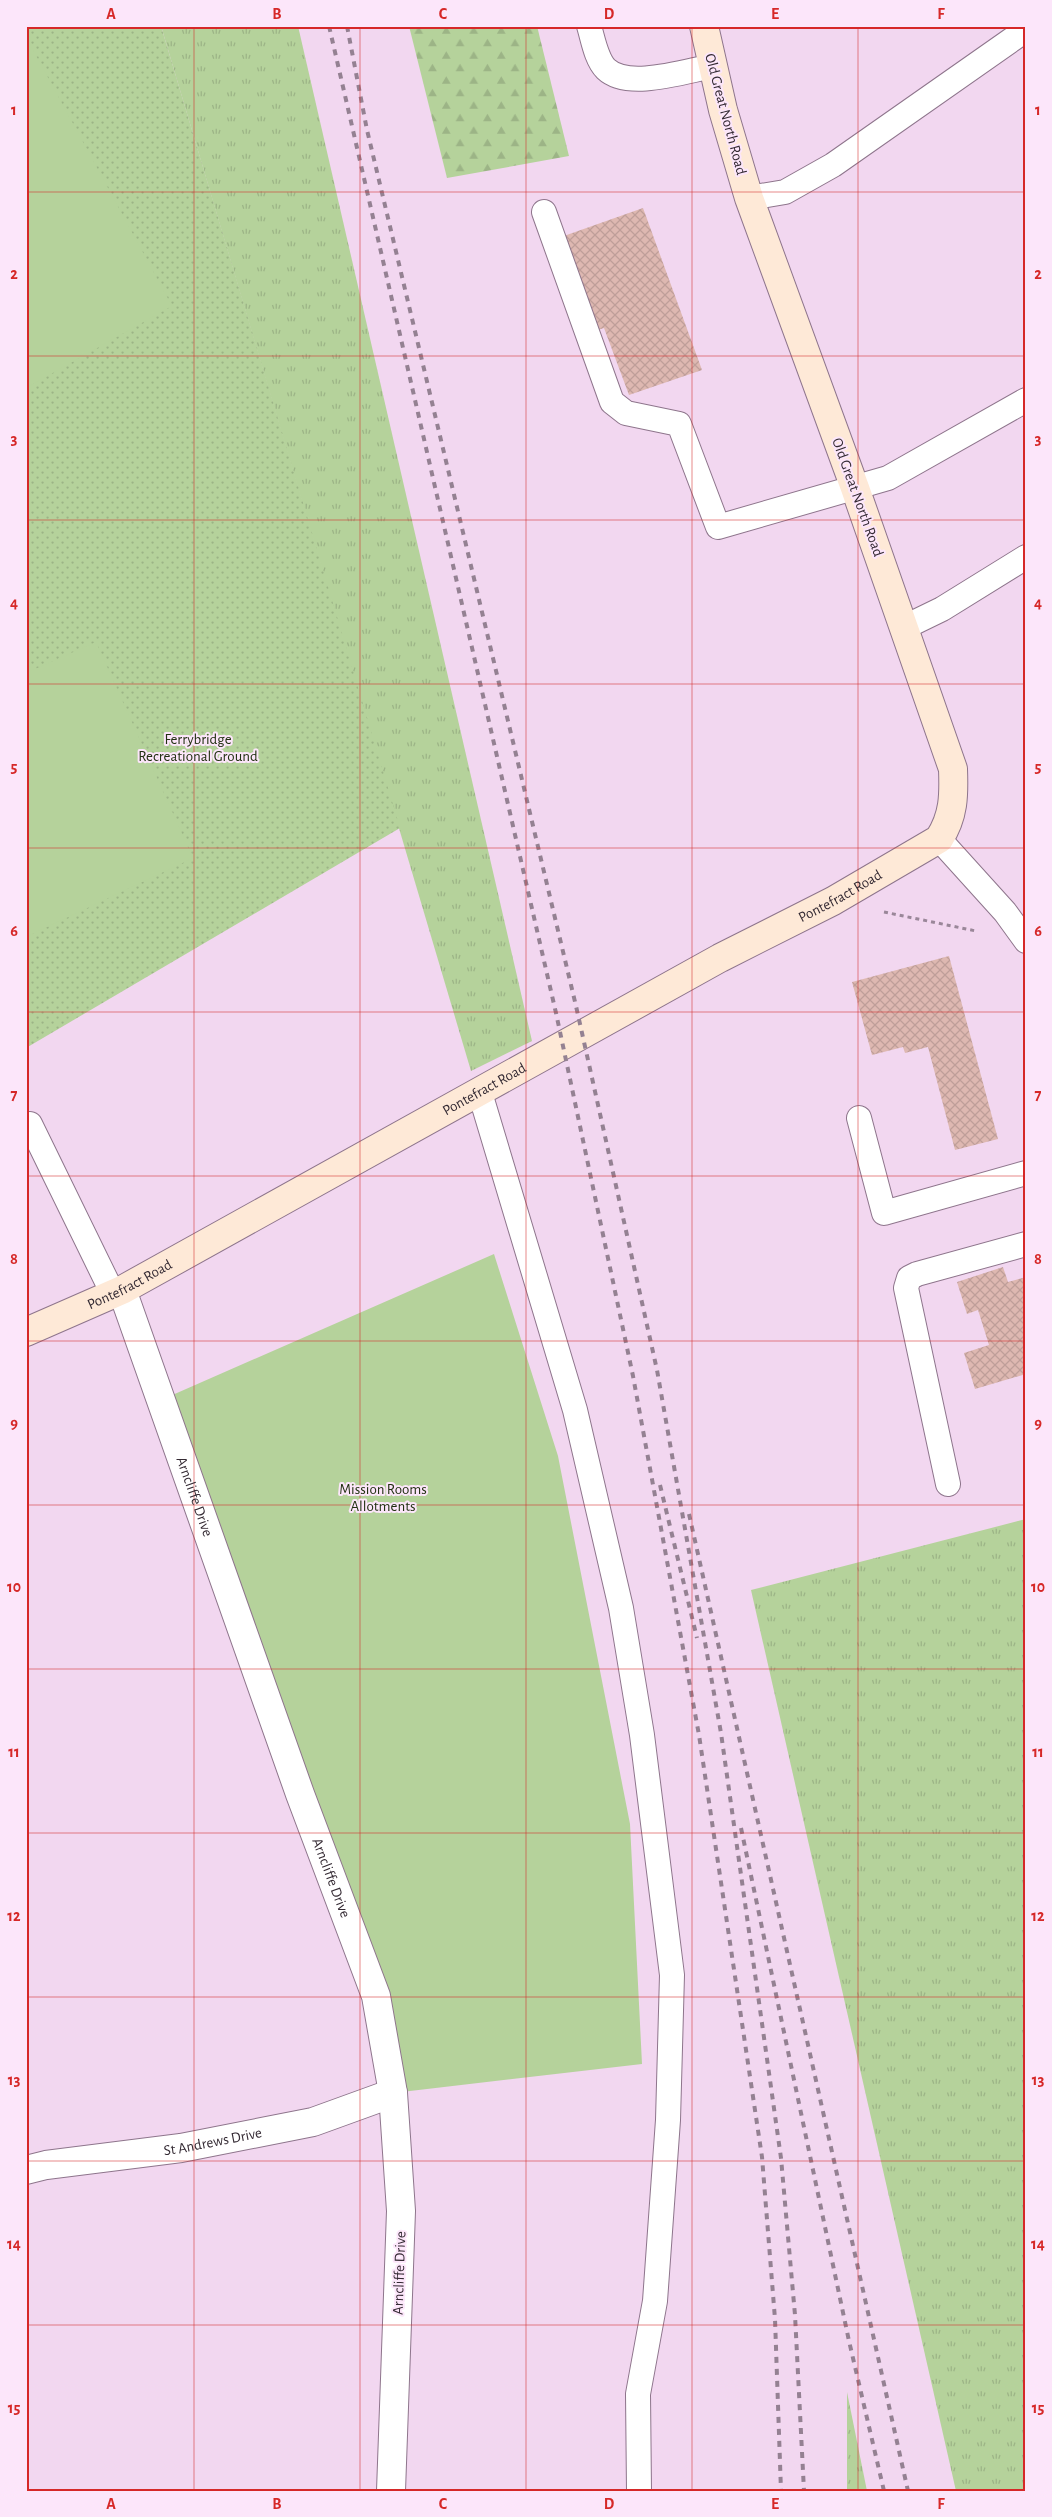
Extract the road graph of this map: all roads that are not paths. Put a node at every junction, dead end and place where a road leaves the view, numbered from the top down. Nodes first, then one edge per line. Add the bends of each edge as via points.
1 (589, 26) edge
2 (704, 26) edge
3 (1017, 36) dead end
4 (713, 66) junction
5 (749, 198) junction
6 (544, 212) dead end
7 (1026, 400) edge
8 (855, 488) junction
9 (1026, 557) edge
10 (905, 627) junction
11 (939, 839) junction
12 (1025, 941) edge
13 (480, 1093) junction
14 (859, 1118) dead end
15 (30, 1124) dead end
16 (1026, 1173) edge
17 (1026, 1244) edge
18 (118, 1292) junction
19 (26, 1332) edge
20 (948, 1484) dead end
21 (393, 2093) junction
22 (26, 2170) edge
23 (391, 2491) edge
24 (638, 2491) edge

1 - 4 lane via 605,68 618,77 633,80
2 - 4 street, Old Great North Road
3 - 5 lane via 833,165 785,192
4 - 5 street, Old Great North Road
5 - 8 street, Old Great North Road
6 - 8 lane via 612,402 626,413 678,424 718,527
7 - 8 lane via 888,478
8 - 10 street, Old Great North Road
9 - 10 lane via 942,609
10 - 11 street, Old Great North Road via 954,769 954,802 948,826
11 - 12 lane via 1005,912
11 - 13 street, Pontefract Road via 833,901 720,958
13 - 18 street, Pontefract Road
13 - 24 lane via 575,1410 621,1608 642,1734 672,1975 668,2120 655,2301 638,2394
14 - 16 lane via 884,1213
15 - 18 lane
17 - 20 lane via 909,1278 906,1288
18 - 19 street, Pontefract Road
18 - 21 street, Arncliffe Drive via 376,1996
21 - 22 street, St Andrews Drive via 313,2122 182,2148
21 - 23 street, Arncliffe Drive via 401,2211

